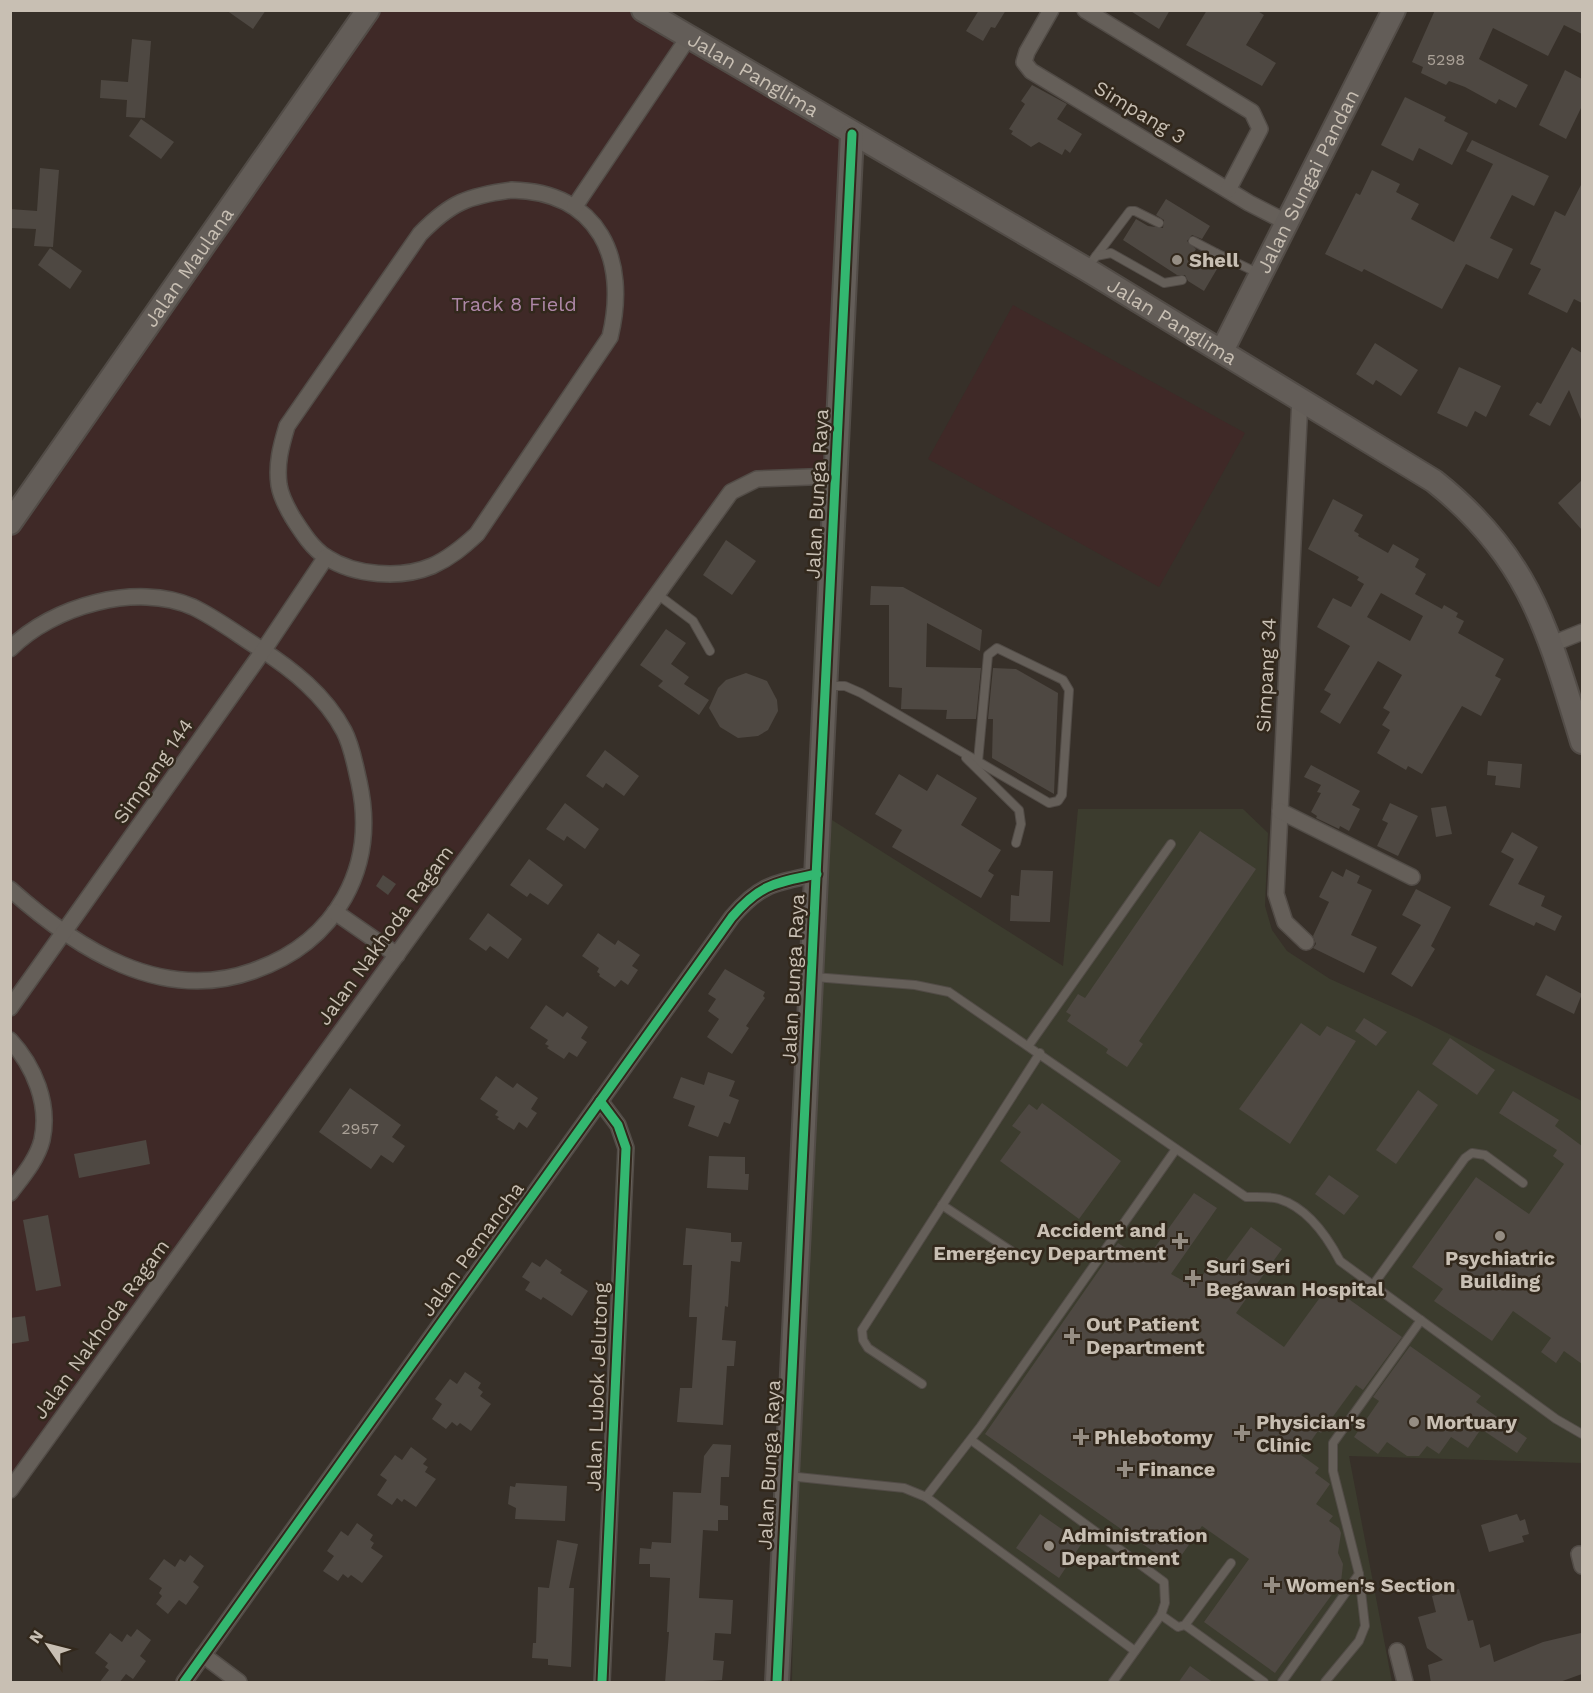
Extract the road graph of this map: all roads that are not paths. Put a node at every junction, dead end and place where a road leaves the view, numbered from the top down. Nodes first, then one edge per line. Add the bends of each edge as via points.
1 (368, 10) edge
2 (643, 10) edge
3 (1051, 10) edge
4 (1085, 10) edge
5 (1394, 10) edge
6 (667, 17) edge
7 (688, 38) junction
8 (852, 134) junction
9 (1228, 190) junction
10 (575, 206) junction
11 (1159, 223) dead end
12 (1288, 223) junction
13 (1193, 241) dead end
14 (1216, 253) junction
15 (1206, 261) dead end
16 (1091, 262) junction
17 (1261, 275) junction
18 (1182, 280) dead end
19 (1222, 351) junction
20 (1300, 399) junction
21 (836, 476) junction
22 (10, 523) edge
23 (326, 557) junction
24 (657, 594) junction
25 (1582, 632) edge
26 (1552, 644) junction
27 (10, 649) edge
28 (263, 651) junction
29 (710, 651) dead end
30 (827, 686) junction
31 (1582, 742) edge
32 (957, 749) junction
33 (978, 761) junction
34 (1280, 811) junction
35 (1016, 843) dead end
36 (1171, 844) dead end
37 (817, 874) junction
38 (1412, 877) dead end
39 (10, 889) edge
40 (335, 912) junction
41 (65, 932) junction
42 (1306, 942) dead end
43 (397, 955) junction
44 (810, 976) junction
45 (10, 1008) edge
46 (10, 1040) edge
47 (1029, 1045) junction
48 (1040, 1053) junction
49 (600, 1101) junction
50 (1176, 1149) junction
51 (1523, 1183) dead end
52 (10, 1193) edge
53 (942, 1205) junction
54 (1014, 1253) dead end
55 (1373, 1285) junction
56 (1421, 1320) junction
57 (922, 1384) dead end
58 (1582, 1434) edge
59 (971, 1440) junction
60 (787, 1476) junction
61 (10, 1490) edge
62 (926, 1497) junction
63 (1231, 1563) dead end
64 (1359, 1574) junction
65 (1161, 1615) junction
66 (1185, 1625) junction
67 (1135, 1651) junction
68 (1397, 1651) dead end
69 (203, 1655) junction
70 (184, 1683) edge
71 (239, 1683) edge
72 (602, 1683) edge
73 (777, 1683) edge
74 (1113, 1683) edge
75 (1263, 1683) edge
76 (1282, 1683) edge
77 (1325, 1683) edge
78 (1405, 1683) edge

1 - 22 street, Jalan Maulana
2 - 6 street, Jalan Panglima
3 - 9 street, Simpang 3 via 1027,52 1024,62 1031,71
4 - 9 street via 1252,112 1260,129
5 - 12 street, Jalan Sungai Pandan
6 - 7 street, Jalan Panglima
7 - 8 street, Jalan Panglima
7 - 10 street
8 - 16 street, Jalan Panglima
8 - 21 street, Jalan Bunga Raya
9 - 12 street, Simpang 3
10 - 23 street via 605,243 612,266 616,315 610,337 477,534 455,554 431,567 406,573 387,575
10 - 23 street via 535,191 476,195 440,214 420,234 297,409 281,444 278,472 283,500 309,541
11 - 16 lane via 1130,211
12 - 17 street, Jalan Sungai Pandan
13 - 14 lane
14 - 15 lane
14 - 17 lane
16 - 18 lane via 1111,254 1164,283
16 - 19 street, Jalan Panglima
17 - 19 street, Jalan Sungai Pandan
19 - 20 street, Jalan Panglima
20 - 26 street, Jalan Panglima via 1418,470 1455,498 1517,569
20 - 34 street, Simpang 34
21 - 24 street, Jalan Nakhoda Ragam via 764,478 736,488
21 - 30 street, Jalan Bunga Raya
23 - 28 street, Simpang 144
24 - 29 lane via 693,621
24 - 43 street, Jalan Nakhoda Ragam
25 - 26 street
26 - 31 street, Jalan Panglima
27 - 28 street via 35,628 67,611 102,602 139,599 191,606
28 - 40 street via 319,696 351,748 363,798 365,828 354,879
28 - 41 street, Simpang 144
30 - 32 lane via 845,686 861,693
30 - 37 street, Jalan Bunga Raya
32 - 33 lane
32 - 35 lane via 1019,810 1021,824
33 - 33 lane via 1049,803 1058,801 1062,795 1069,690 1063,680 998,648 991,650
34 - 38 street
34 - 42 street, Simpang 34 via 1276,894 1285,922
36 - 47 lane
37 - 44 street, Jalan Bunga Raya
37 - 49 street, Jalan Pemancha via 769,885 750,896
39 - 41 street
40 - 41 street via 323,928 280,959 240,976 220,979 176,980 140,973 120,966
40 - 43 street
41 - 45 street, Simpang 144
43 - 61 street, Jalan Nakhoda Ragam
44 - 47 lane via 915,985 949,992
44 - 60 street, Jalan Bunga Raya
46 - 52 street via 38,1085 43,1124 36,1155
47 - 48 lane
48 - 50 lane
48 - 53 lane
49 - 69 street, Jalan Pemancha
49 - 72 street, Jalan Lubok Jelutong via 618,1125 626,1148
50 - 55 lane via 1246,1197 1277,1198 1290,1204 1327,1236 1340,1261
50 - 59 lane
51 - 55 lane via 1485,1155 1472,1153
53 - 54 lane
53 - 57 lane via 862,1330 868,1348
55 - 56 lane
56 - 58 lane
56 - 64 lane via 1333,1443 1333,1471
59 - 62 lane
59 - 65 lane via 1164,1582
60 - 62 lane via 904,1488
60 - 73 street, Jalan Bunga Raya
62 - 67 lane
63 - 66 lane
64 - 76 lane
64 - 77 lane via 1365,1626 1359,1641
65 - 66 lane via 1178,1627
65 - 67 lane
66 - 75 lane
67 - 74 lane
68 - 78 street
69 - 70 street, Jalan Pemancha
69 - 71 street

